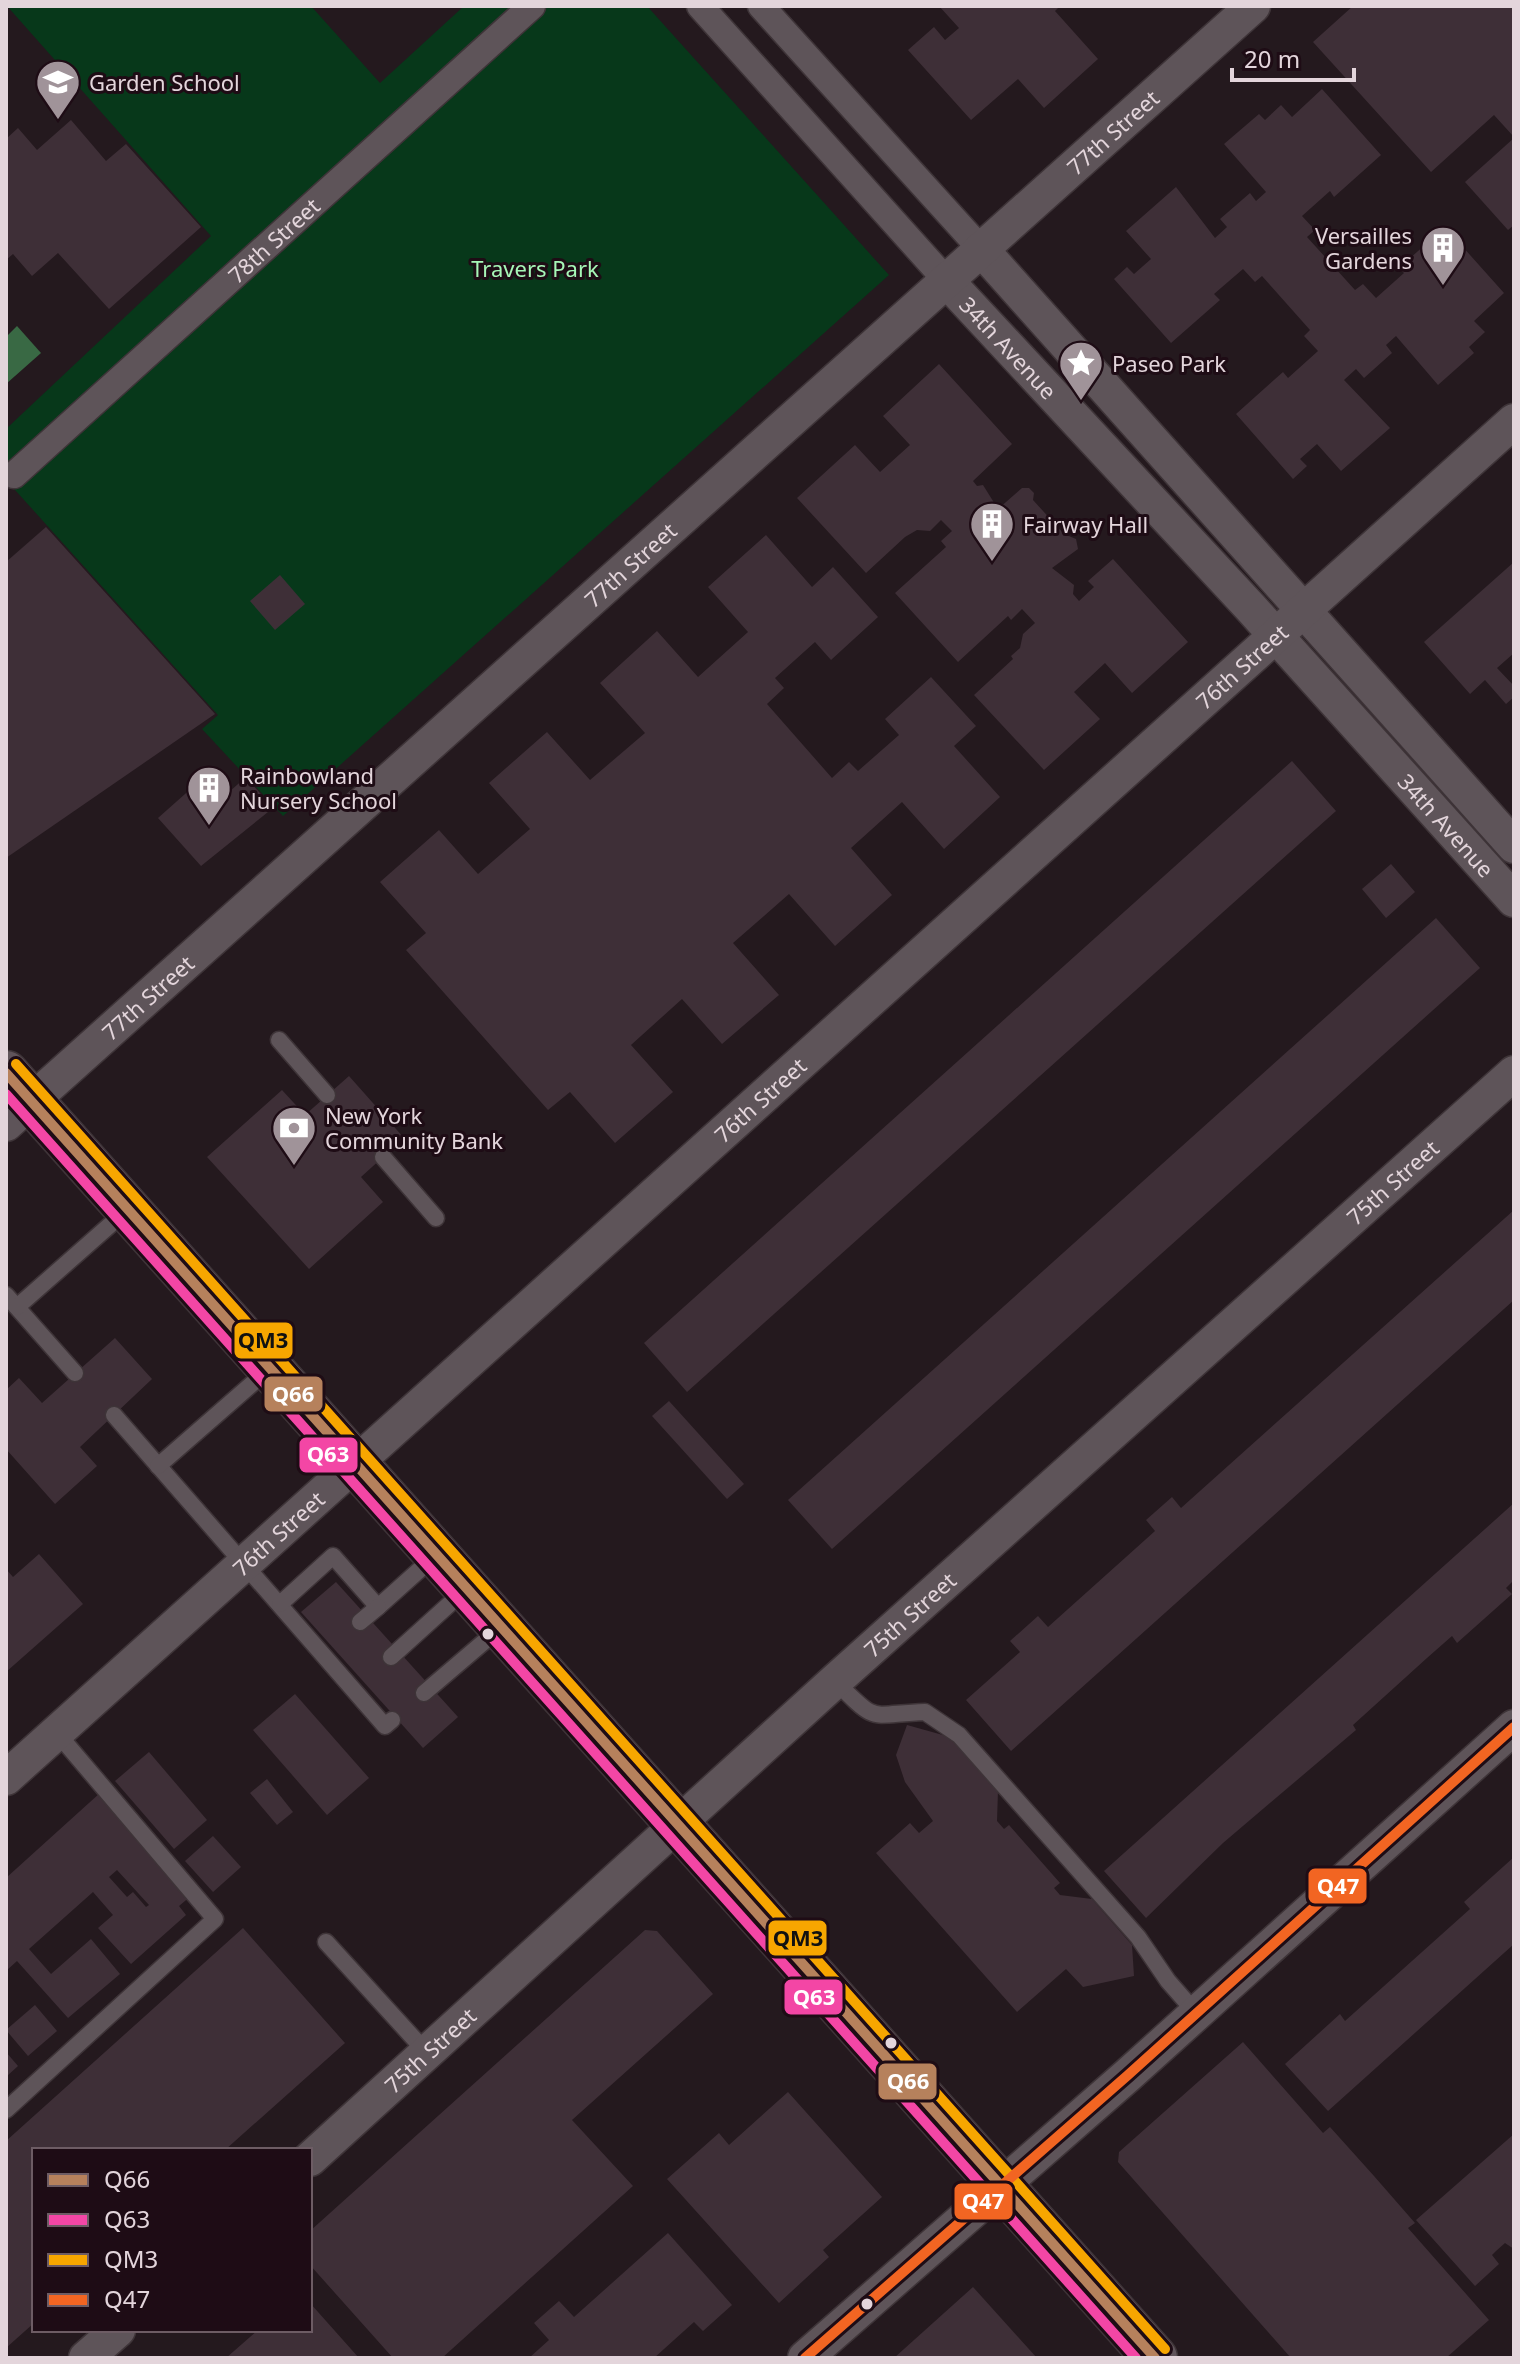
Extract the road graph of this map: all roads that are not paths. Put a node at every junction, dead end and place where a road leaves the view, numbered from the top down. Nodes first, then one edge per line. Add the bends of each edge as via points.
1 (532, 6) edge
2 (700, 6) edge
3 (761, 6) edge
4 (1253, 6) edge
5 (981, 249) junction
6 (946, 280) junction
7 (1514, 421) edge
8 (14, 475) dead end
9 (1303, 610) junction
10 (1276, 635) junction
11 (1514, 846) edge
12 (1514, 900) edge
13 (279, 1040) dead end
14 (1514, 1073) edge
15 (327, 1095) dead end
16 (14, 1099) edge
17 (383, 1157) dead end
18 (128, 1209) junction
19 (436, 1218) dead end
20 (11, 1301) edge
21 (270, 1368) junction
22 (75, 1373) dead end
23 (114, 1415) dead end
24 (355, 1465) junction
25 (158, 1466) junction
26 (436, 1555) junction
27 (246, 1564) junction
28 (466, 1589) junction
29 (280, 1604) junction
30 (378, 1607) junction
31 (360, 1622) dead end
32 (501, 1627) junction
33 (391, 1657) dead end
34 (835, 1681) junction
35 (424, 1693) dead end
36 (392, 1720) dead end
37 (1514, 1727) edge
38 (57, 1733) junction
39 (6, 1778) edge
40 (677, 1825) junction
41 (326, 1942) dead end
42 (1196, 2013) junction
43 (428, 2054) junction
44 (6, 2110) edge
45 (312, 2157) edge
46 (1000, 2186) junction
47 (116, 2332) edge
48 (86, 2358) edge
49 (805, 2358) edge
50 (1155, 2358) edge

1 - 8 street, 78th Street
2 - 6 street, 34th Avenue
3 - 5 street, 34th Avenue
4 - 5 street, 77th Street
5 - 6 street, 77th Street
5 - 9 street, 34th Avenue
6 - 10 street, 34th Avenue
6 - 16 street, 77th Street
7 - 9 street, 76th Street
9 - 10 street, 76th Street
9 - 11 street, 34th Avenue
10 - 12 street, 34th Avenue
10 - 24 street, 76th Street
13 - 15 lane
14 - 34 street, 75th Street
16 - 18 main road
17 - 19 lane
18 - 20 lane
18 - 21 main road
20 - 22 lane
21 - 24 main road
21 - 25 lane
23 - 25 lane
24 - 26 main road
24 - 27 street, 76th Street
25 - 27 lane
26 - 28 main road
26 - 30 lane
27 - 29 lane
27 - 38 street, 76th Street
28 - 32 main road
28 - 33 lane
29 - 30 lane via 333,1556
29 - 36 lane via 327,1652 385,1726
30 - 31 lane
32 - 35 lane
32 - 40 main road
34 - 40 street, 75th Street
34 - 42 lane via 868,1714 925,1712 959,1735 1138,1937
37 - 42 street
38 - 39 street, 76th Street
38 - 44 lane via 215,1919
40 - 43 street, 75th Street
40 - 46 main road
41 - 43 lane
42 - 46 street
43 - 45 street, 75th Street
46 - 49 street
46 - 50 main road
47 - 48 street

